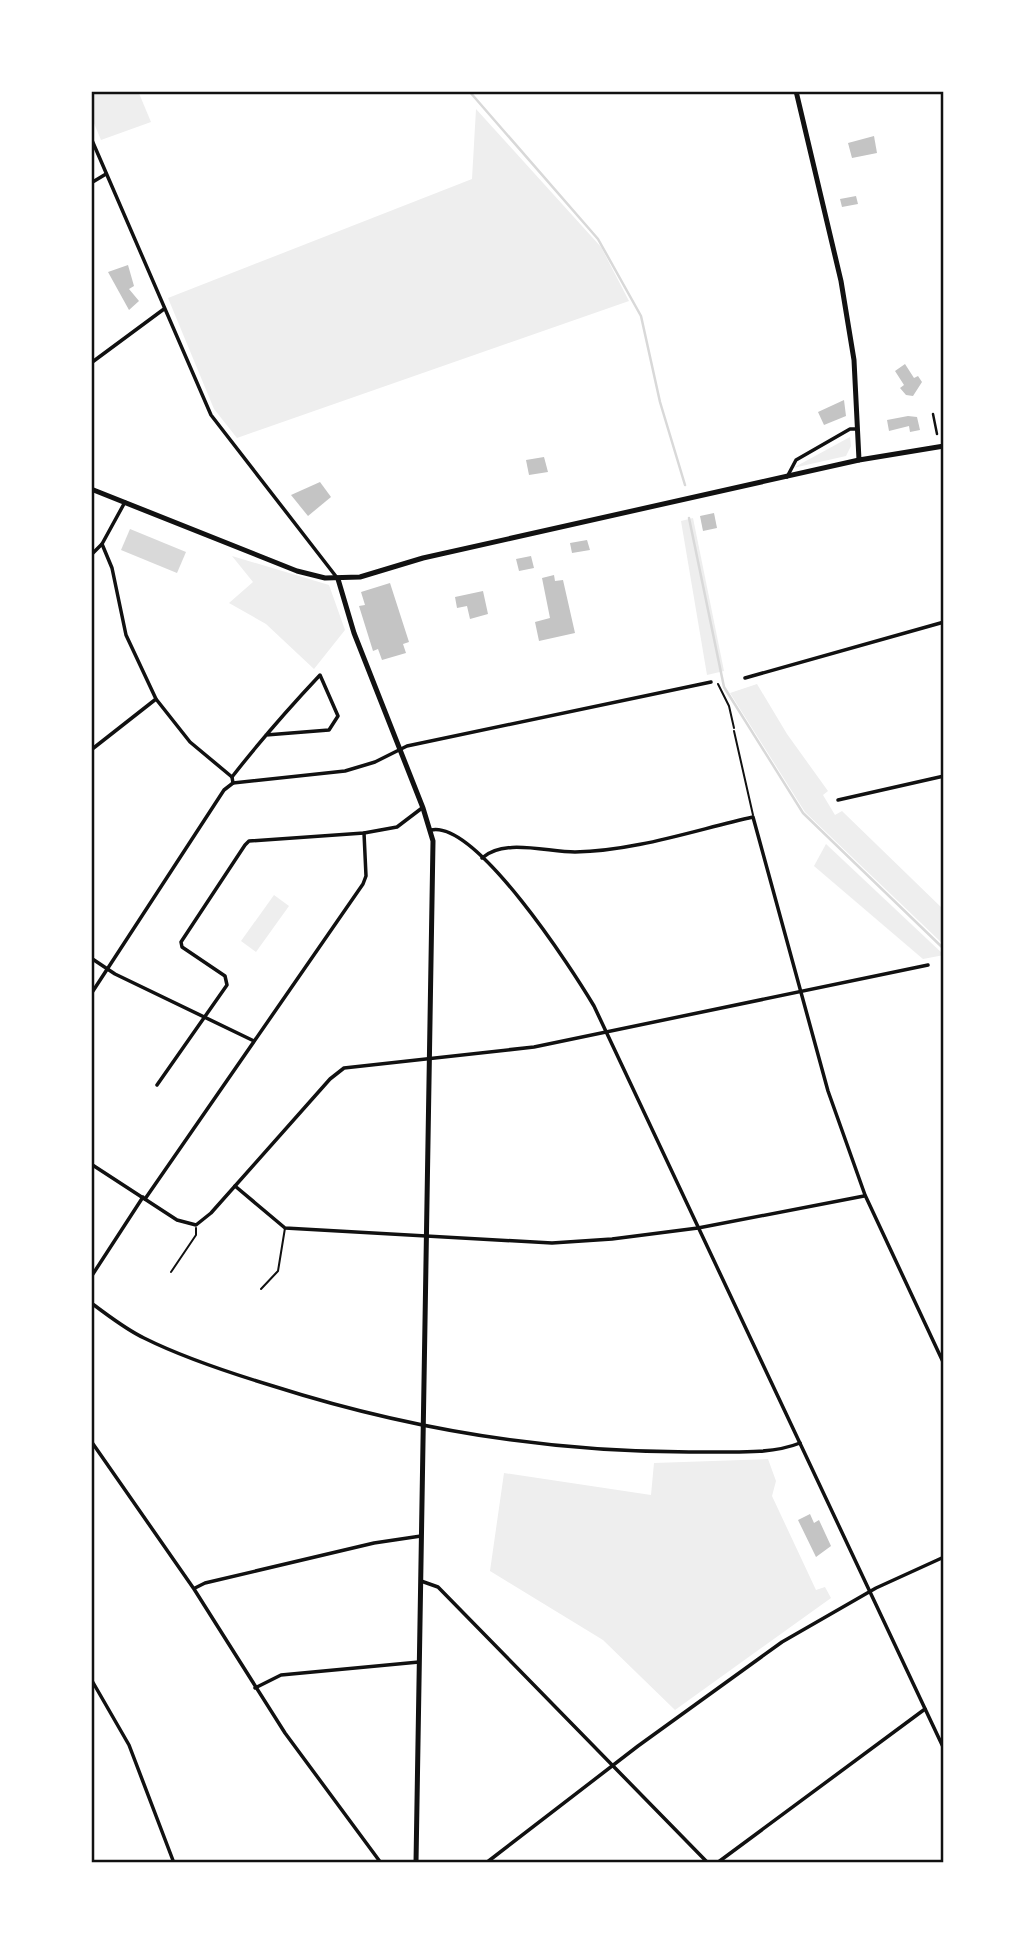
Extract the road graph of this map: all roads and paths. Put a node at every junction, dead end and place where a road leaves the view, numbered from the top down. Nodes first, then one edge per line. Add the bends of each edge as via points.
1 (796, 91) edge
2 (91, 138) edge
3 (106, 174) junction
4 (91, 183) edge
5 (164, 309) junction
6 (91, 363) edge
7 (933, 414) dead end
8 (857, 429) junction
9 (937, 434) dead end
10 (944, 446) edge
11 (859, 460) junction
12 (787, 477) junction
13 (91, 489) edge
14 (125, 502) junction
15 (102, 544) junction
16 (91, 555) edge
17 (338, 579) junction
18 (944, 622) edge
19 (745, 678) dead end
20 (711, 682) dead end
21 (717, 683) dead end
22 (156, 699) junction
23 (734, 731) joint
24 (266, 735) junction
25 (399, 749) junction
26 (91, 750) edge
27 (944, 776) edge
28 (232, 777) junction
29 (233, 783) junction
30 (838, 800) dead end
31 (423, 808) junction
32 (753, 817) junction
33 (431, 830) junction
34 (364, 833) junction
35 (482, 858) junction
36 (91, 958) edge
37 (928, 965) dead end
38 (107, 969) junction
39 (799, 991) junction
40 (91, 994) edge
41 (206, 1017) junction
42 (606, 1032) junction
43 (254, 1041) junction
44 (428, 1059) junction
45 (157, 1085) dead end
46 (91, 1164) edge
47 (235, 1186) junction
48 (865, 1195) junction
49 (144, 1198) junction
50 (196, 1225) junction
51 (285, 1228) junction
52 (698, 1228) junction
53 (425, 1235) junction
54 (172, 1272) dead end
55 (91, 1277) edge
56 (261, 1289) dead end
57 (91, 1303) edge
58 (944, 1364) edge
59 (422, 1426) junction
60 (91, 1441) edge
61 (800, 1443) junction
62 (421, 1536) junction
63 (944, 1557) edge
64 (421, 1581) junction
65 (194, 1589) junction
66 (870, 1591) junction
67 (419, 1662) junction
68 (91, 1679) edge
69 (255, 1688) junction
70 (925, 1709) junction
71 (944, 1749) edge
72 (614, 1764) junction
73 (174, 1863) edge
74 (380, 1863) edge
75 (416, 1863) edge
76 (486, 1863) edge
77 (708, 1863) edge
78 (717, 1863) edge

1 - 8 street via 841,281 854,360
2 - 3 street
3 - 4 street
3 - 5 street
5 - 6 street
5 - 17 street via 211,415
7 - 9 street
8 - 11 street
8 - 12 street via 796,460
10 - 11 street
11 - 12 street
12 - 17 street
13 - 14 street
14 - 15 street
14 - 17 street via 297,571
15 - 16 street
15 - 22 street via 112,568 126,635
17 - 25 street
18 - 19 street
20 - 25 street
21 - 23 path via 729,706
22 - 26 street
22 - 28 street via 190,742
23 - 32 lane
24 - 24 street via 284,713 320,675 338,716 335,724 329,730
24 - 28 street
25 - 29 street via 345,771
25 - 31 street
27 - 30 street
28 - 29 street
29 - 38 street via 224,790
31 - 33 street
31 - 34 street via 397,827
32 - 35 street via 604,848 573,852 499,848
32 - 39 street
33 - 35 street via 449,831
33 - 44 street
34 - 41 street via 268,839 245,845 181,942 228,980
34 - 43 street via 363,884
35 - 42 street via 550,938
36 - 38 street
37 - 39 street
38 - 40 street
38 - 41 street
39 - 42 street
39 - 48 street
41 - 43 street
41 - 45 street
42 - 44 street via 505,1051
42 - 52 street
43 - 49 street
44 - 47 street via 354,1065 337,1072
44 - 53 street
46 - 49 street
47 - 50 street
47 - 51 street
48 - 52 street
48 - 58 street
49 - 50 street via 177,1220
49 - 55 street
50 - 54 lane via 196,1235
51 - 53 street
51 - 56 lane via 278,1271
52 - 53 street via 552,1243
52 - 61 street
53 - 59 street
57 - 59 street via 145,1339 269,1385
59 - 61 street via 553,1446 619,1450 735,1451
59 - 62 street
60 - 65 street
61 - 66 street
62 - 64 street
62 - 65 street via 275,1566
63 - 66 street
64 - 67 street
64 - 72 street via 438,1587
65 - 69 street
66 - 70 street
66 - 72 street via 782,1642
67 - 69 street via 281,1675
67 - 75 street
68 - 73 street via 129,1745
69 - 74 street
70 - 71 street
70 - 78 street
72 - 76 street
72 - 77 street

